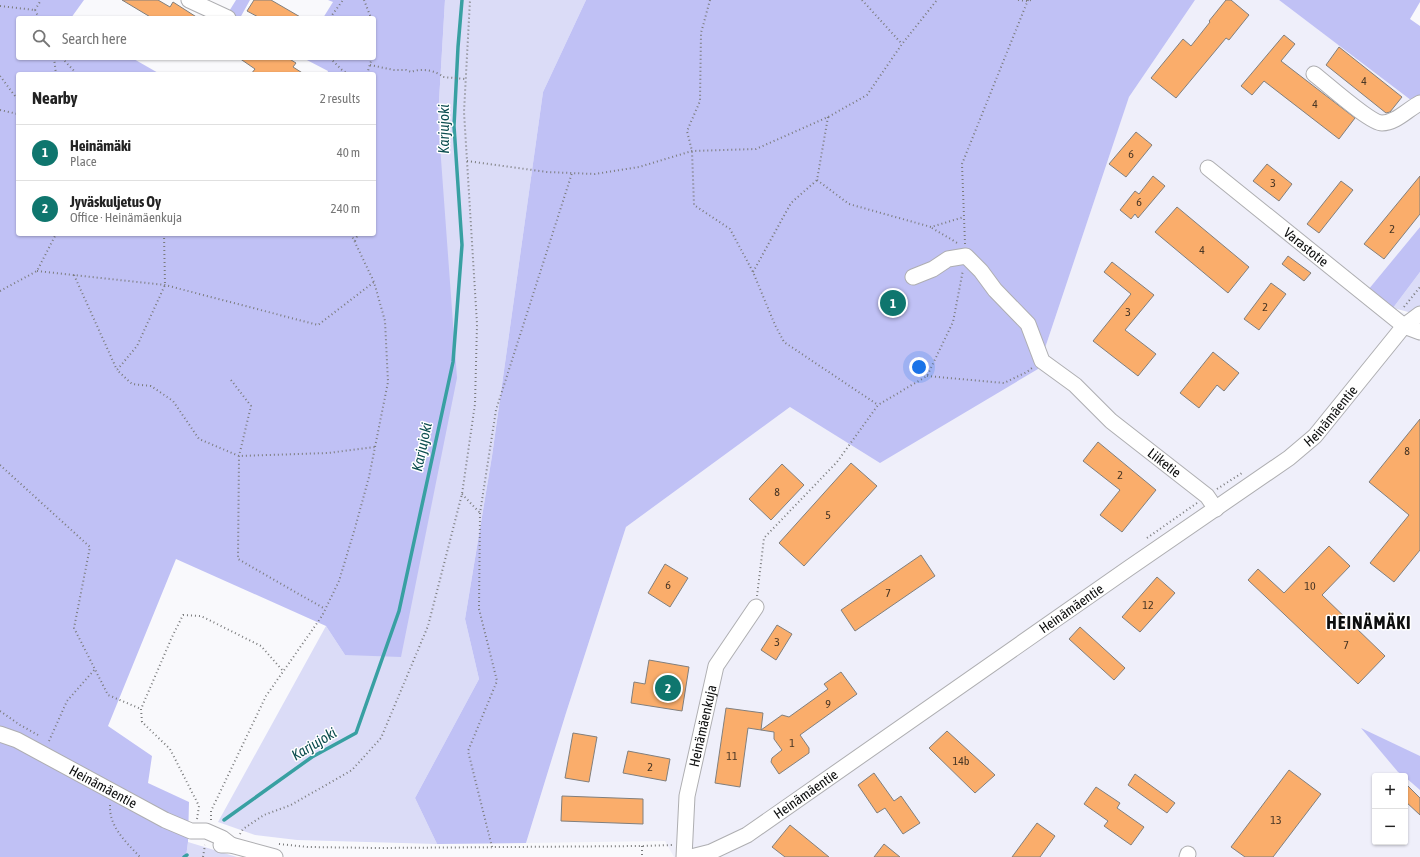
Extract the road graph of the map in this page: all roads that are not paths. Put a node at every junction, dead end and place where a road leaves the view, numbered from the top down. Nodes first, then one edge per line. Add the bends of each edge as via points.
1 (189, 0) edge
2 (224, 16) edge
3 (1314, 74) dead end
4 (1420, 103) edge
5 (1208, 168) dead end
6 (913, 277) dead end
7 (1419, 315) edge
8 (1404, 326) junction
9 (1420, 332) edge
10 (1216, 509) junction
11 (756, 607) road end
12 (0, 726) edge
13 (0, 734) edge
14 (17, 740) junction
15 (274, 850) edge
16 (684, 851) edge
17 (691, 857) edge

1 - 2 street
3 - 4 street via 1369,118 1381,123 1396,119
5 - 8 street, Varastotie
6 - 10 street, Liiketie via 933,269 948,259 966,256 1028,324 1042,361 1075,385 1111,420 1207,496
7 - 8 street, Heinämäentie
8 - 9 street
8 - 10 street, Heinämäentie via 1315,436 1289,458
10 - 17 street, Heinämäentie via 747,836 711,852
11 - 16 street, Heinämäenkuja via 716,666 687,796
12 - 14 street, Heinämäentie
13 - 14 street, Heinämäentie
14 - 15 street, Heinämäentie via 165,820 191,831 206,831 222,838 230,845

